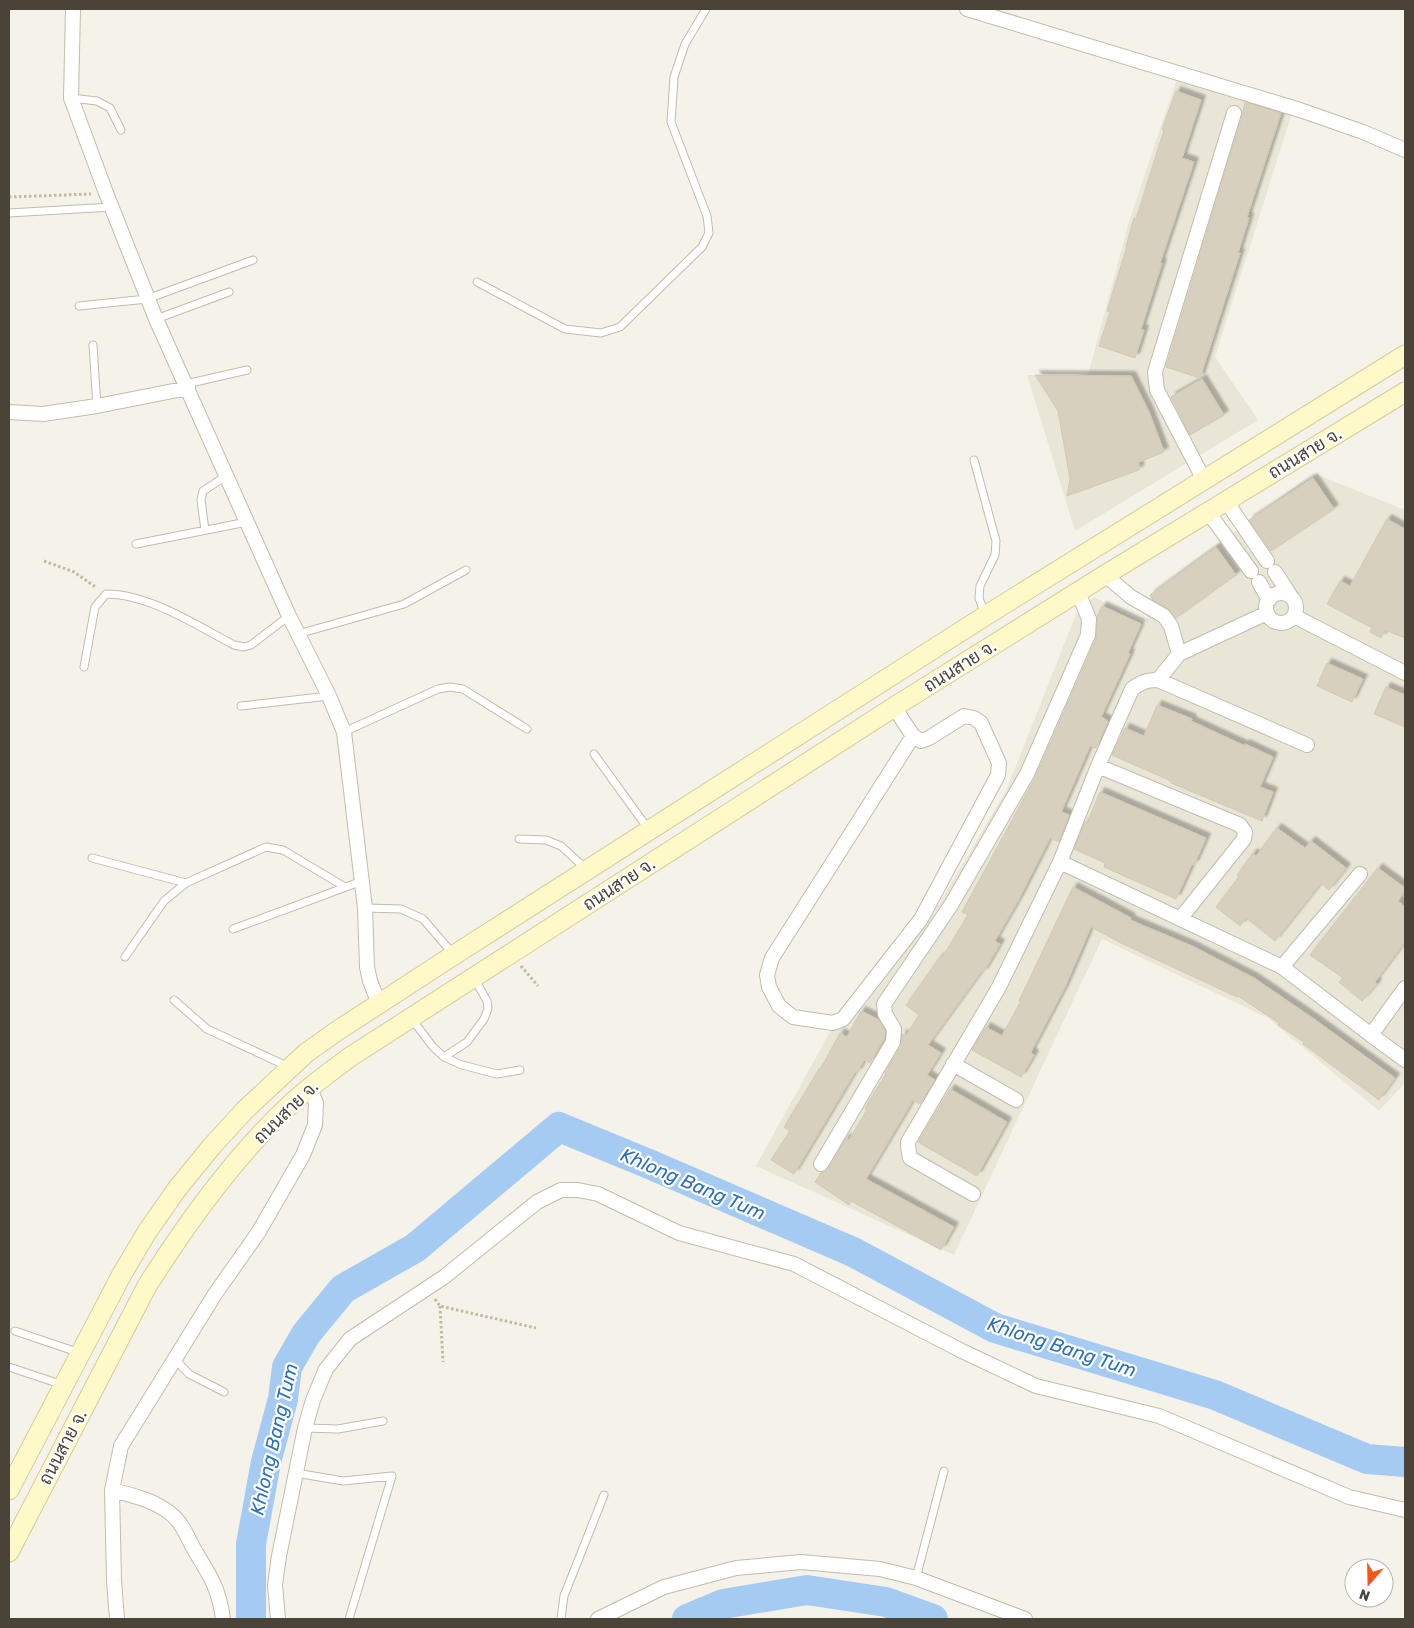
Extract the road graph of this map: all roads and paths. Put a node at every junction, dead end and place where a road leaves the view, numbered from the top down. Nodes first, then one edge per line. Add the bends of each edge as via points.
1 (72, 9) edge
2 (706, 9) edge
3 (967, 9) edge
4 (71, 98) junction
5 (1234, 113) dead end
6 (121, 130) dead end
7 (1405, 150) edge
8 (106, 193) junction
9 (9, 197) edge
10 (112, 207) junction
11 (9, 213) edge
12 (253, 260) dead end
13 (477, 282) dead end
14 (229, 292) dead end
15 (148, 299) junction
16 (79, 306) dead end
17 (156, 319) junction
18 (93, 345) dead end
19 (1405, 355) edge
20 (247, 370) dead end
21 (187, 386) junction
22 (1405, 392) edge
23 (97, 406) junction
24 (9, 412) edge
25 (974, 460) dead end
26 (226, 476) junction
27 (1204, 480) junction
28 (1226, 501) junction
29 (1208, 512) junction
30 (247, 522) junction
31 (205, 530) junction
32 (136, 544) dead end
33 (44, 561) dead end
34 (466, 570) dead end
35 (1251, 570) dead end
36 (1105, 575) junction
37 (1259, 582) dead end
38 (1078, 592) junction
39 (106, 594) junction
40 (1290, 595) junction
41 (1268, 606) junction
42 (289, 616) junction
43 (985, 616) junction
44 (1294, 616) junction
45 (298, 634) junction
46 (1179, 654) junction
47 (84, 667) dead end
48 (1405, 673) edge
49 (1158, 680) junction
50 (329, 696) junction
51 (241, 706) dead end
52 (894, 707) junction
53 (527, 729) dead end
54 (344, 732) junction
55 (913, 736) junction
56 (1307, 745) dead end
57 (594, 754) dead end
58 (1098, 766) junction
59 (649, 830) junction
60 (518, 839) dead end
61 (92, 858) dead end
62 (1060, 862) junction
63 (588, 870) junction
64 (1360, 874) dead end
65 (362, 881) junction
66 (186, 883) junction
67 (345, 887) junction
68 (365, 908) junction
69 (1180, 919) junction
70 (233, 930) dead end
71 (510, 954) junction
72 (454, 955) junction
73 (126, 957) dead end
74 (1282, 967) junction
75 (474, 978) junction
76 (538, 986) dead end
77 (1405, 988) edge
78 (174, 1000) dead end
79 (379, 1004) junction
80 (410, 1018) junction
81 (1371, 1035) junction
82 (444, 1057) junction
83 (1405, 1060) edge
84 (953, 1064) junction
85 (290, 1068) junction
86 (520, 1070) dead end
87 (310, 1088) junction
88 (1016, 1100) dead end
89 (821, 1164) dead end
90 (973, 1194) dead end
91 (427, 1288) junction
92 (440, 1306) junction
93 (536, 1328) dead end
94 (14, 1331) dead end
95 (81, 1353) junction
96 (174, 1358) junction
97 (443, 1362) dead end
98 (9, 1367) edge
99 (64, 1385) junction
100 (224, 1392) dead end
101 (383, 1421) dead end
102 (305, 1428) junction
103 (944, 1471) dead end
104 (296, 1473) junction
105 (9, 1490) edge
106 (112, 1490) junction
107 (604, 1495) dead end
108 (1405, 1510) edge
109 (9, 1552) edge
110 (916, 1578) junction
111 (117, 1619) edge
112 (223, 1619) edge
113 (278, 1619) edge
114 (349, 1619) edge
115 (561, 1619) edge
116 (598, 1619) edge
117 (1025, 1619) edge

1 - 4 street
2 - 13 lane via 685,44 674,77 671,122 707,216 709,233 702,247 620,328 602,333 565,329
3 - 7 street via 1300,110
4 - 6 lane via 97,101 110,108
4 - 8 street
5 - 27 street via 1155,372 1157,390
8 - 9 path
8 - 10 street
10 - 11 lane
10 - 15 street
12 - 15 lane
14 - 17 lane
15 - 16 lane
15 - 17 street
17 - 21 street
18 - 23 lane
19 - 27 main road, ถนนสาย จ.
20 - 21 lane
21 - 23 street
21 - 26 street
22 - 28 main road, ถนนสาย จ.
23 - 24 street via 43,414
25 - 43 lane via 996,541 995,555 980,586 979,598
26 - 30 street
26 - 31 lane via 204,491 201,500
27 - 43 main road, ถนนสาย จ.
28 - 29 main road, ถนนสาย จ.
28 - 40 street
29 - 35 street
29 - 36 main road, ถนนสาย จ.
30 - 31 lane
30 - 42 street
31 - 32 lane
33 - 39 path via 74,572
34 - 45 lane via 404,604
36 - 38 main road, ถนนสาย จ.
36 - 46 street via 1131,597 1164,616 1171,626
37 - 41 street
38 - 52 main road, ถนนสาย จ.
38 - 89 street via 1089,619 1088,635 1027,774 951,905 884,1004 885,1014 894,1029 893,1042
39 - 42 lane via 121,594 161,607 244,648
39 - 47 lane via 95,607
40 - 41 street via 1275,594
40 - 44 street via 1296,605
41 - 44 street via 1270,618 1276,622 1289,621
41 - 46 street
42 - 45 street
43 - 59 main road, ถนนสาย จ.
44 - 48 street
45 - 50 street
46 - 49 street
49 - 56 street
49 - 58 street via 1146,680 1132,689
50 - 51 lane
50 - 54 street
52 - 55 street
52 - 71 main road, ถนนสาย จ.
53 - 54 lane via 463,689 450,687 438,689
54 - 65 street
55 - 55 street via 921,741 964,716 974,718 981,724 999,763 998,775 921,919 843,1019 833,1023 793,1017 779,1006 769,987 767,975 772,958
57 - 59 lane
58 - 62 street
58 - 69 street via 1240,825 1245,832 1244,839
59 - 63 main road, ถนนสาย จ.
60 - 63 lane via 546,840 561,846
61 - 66 lane
62 - 69 street
62 - 84 street via 999,987
63 - 72 main road, ถนนสาย จ.
64 - 74 street
65 - 67 lane
65 - 68 street
66 - 67 lane via 266,848 283,850
66 - 73 lane via 164,902
67 - 70 lane
68 - 72 lane via 400,909 423,918
68 - 79 street via 367,967
69 - 74 street
71 - 75 main road, ถนนสาย จ.
71 - 76 path
72 - 79 main road, ถนนสาย จ.
74 - 81 street
75 - 80 main road, ถนนสาย จ.
75 - 82 lane via 487,1001 486,1014 467,1042
77 - 81 street
78 - 85 lane via 207,1029
79 - 85 main road, ถนนสาย จ. via 306,1053
80 - 82 lane
80 - 87 main road, ถนนสาย จ.
81 - 83 street
82 - 86 lane via 497,1074
84 - 88 street
84 - 90 street via 908,1142 909,1153 910,1158
85 - 95 main road, ถนนสาย จ. via 245,1110 177,1188 122,1274
87 - 96 street via 316,1103 315,1125 303,1155 258,1233
87 - 109 main road, ถนนสาย จ. via 239,1159 171,1248 147,1286
91 - 92 path
91 - 102 street via 350,1339 326,1369
91 - 108 street via 537,1202 561,1190 598,1194 679,1233 794,1264 1036,1386 1160,1416 1349,1497
92 - 93 path
92 - 97 path
94 - 95 lane
95 - 99 main road, ถนนสาย จ.
96 - 100 lane via 189,1374
96 - 106 street via 121,1446
98 - 99 lane
99 - 105 main road, ถนนสาย จ.
101 - 102 lane via 338,1430
102 - 104 street
103 - 110 lane
104 - 113 street via 275,1586
104 - 114 lane via 344,1481 392,1476
106 - 111 street
106 - 112 street via 148,1500 182,1524 212,1578
107 - 115 lane via 564,1596
110 - 116 street via 880,1569 800,1562 736,1568 664,1587
110 - 117 street

